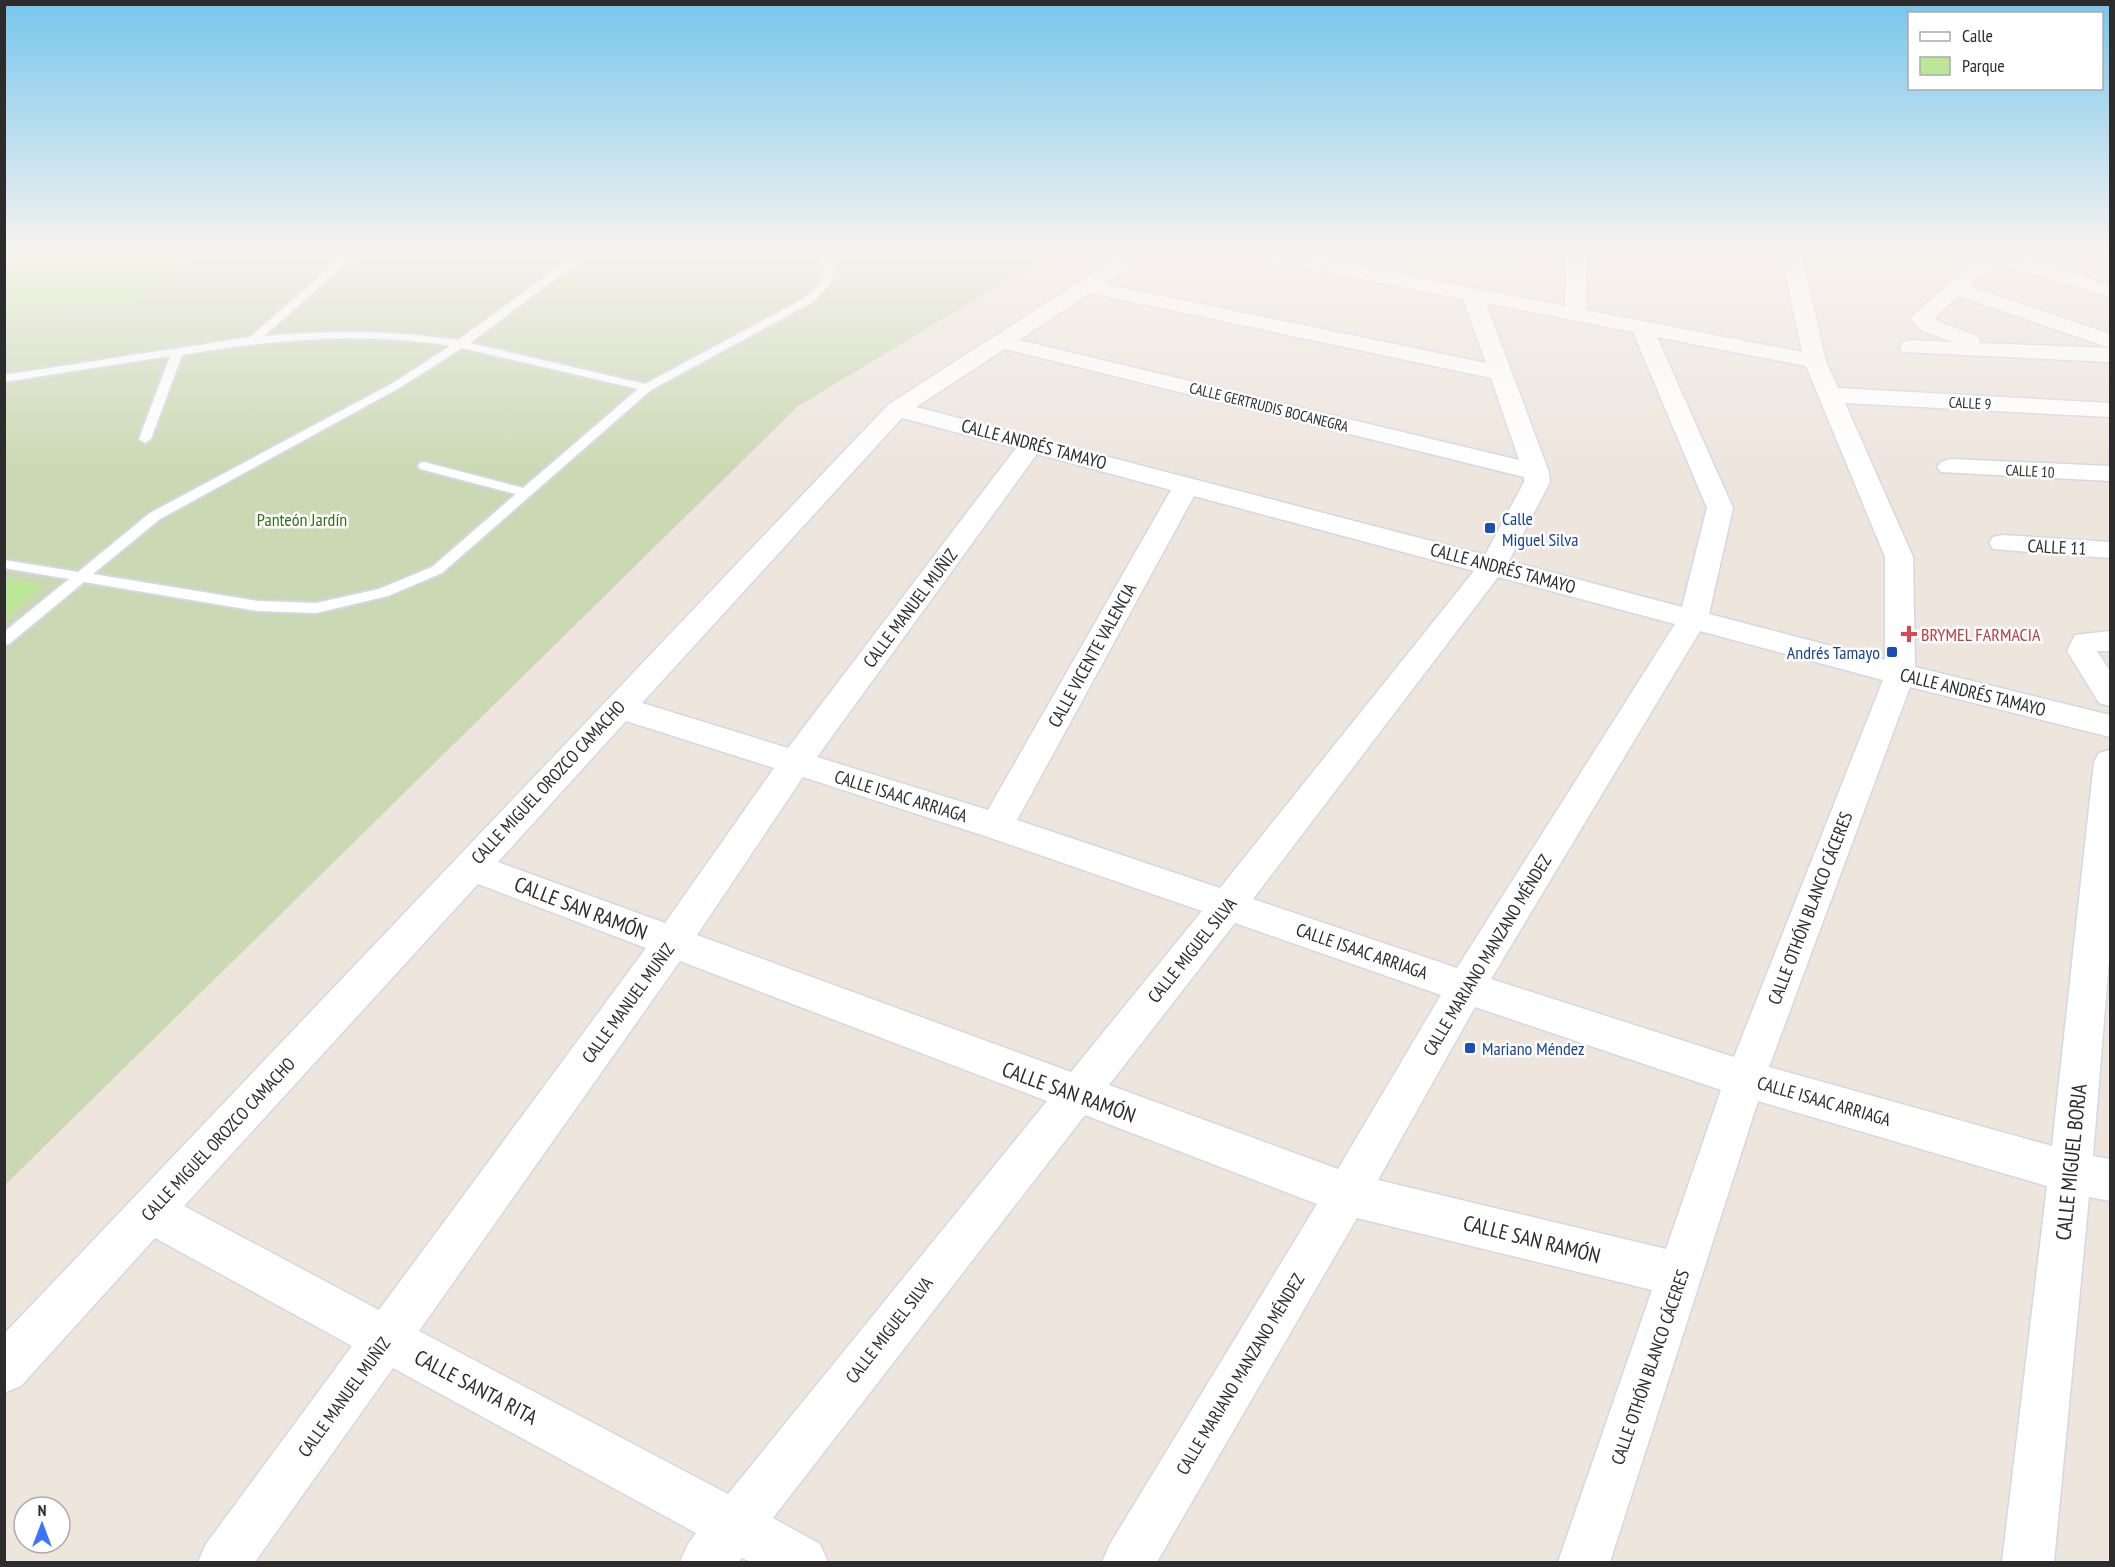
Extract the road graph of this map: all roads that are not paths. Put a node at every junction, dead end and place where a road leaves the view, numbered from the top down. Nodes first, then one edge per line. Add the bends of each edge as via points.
1 (270, 325) edge
2 (486, 325) edge
3 (763, 325) edge
4 (1029, 325) edge
5 (1271, 325) edge
6 (1483, 325) edge
7 (1632, 325) edge
8 (1807, 325) edge
9 (1929, 325) edge
10 (2064, 325) edge
11 (1642, 327) junction
12 (253, 340) junction
13 (2110, 341) edge
14 (1002, 342) junction
15 (462, 343) junction
16 (1911, 347) dead end
17 (1996, 351) junction
18 (177, 352) junction
19 (2110, 355) edge
20 (1815, 361) junction
21 (1499, 373) junction
22 (4, 379) edge
23 (647, 388) junction
24 (1830, 395) junction
25 (897, 409) junction
26 (2110, 410) edge
27 (145, 439) dead end
28 (1032, 444) junction
29 (424, 466) dead end
30 (1950, 467) dead end
31 (1536, 472) junction
32 (2110, 474) edge
33 (1187, 485) junction
34 (526, 493) junction
35 (2003, 543) dead end
36 (2110, 550) edge
37 (4, 564) edge
38 (1493, 565) junction
39 (82, 575) junction
40 (1694, 619) junction
41 (4, 639) edge
42 (2110, 641) edge
43 (1900, 674) junction
44 (2110, 695) edge
45 (618, 707) junction
46 (2110, 726) edge
47 (2110, 762) edge
48 (795, 763) junction
49 (996, 826) junction
50 (2107, 839) edge
51 (470, 866) junction
52 (1228, 905) junction
53 (672, 942) junction
54 (1466, 987) junction
55 (1745, 1079) junction
56 (1076, 1094) junction
57 (2070, 1172) junction
58 (2110, 1180) edge
59 (1347, 1194) junction
60 (150, 1212) junction
61 (1681, 1275) junction
62 (386, 1339) junction
63 (4, 1369) edge
64 (734, 1526) junction
65 (224, 1563) edge
66 (706, 1563) edge
67 (802, 1563) edge
68 (1128, 1563) edge
69 (1584, 1563) edge
70 (2028, 1563) edge

1 - 12 lane
2 - 15 lane
3 - 23 lane
4 - 14 street, CALLE MIGUEL OROZCO CAMACHO
5 - 21 street
6 - 21 street
7 - 11 street
8 - 20 street, CALLE OTHÓN BLANCO CÁCERES
9 - 17 street
10 - 13 street
11 - 20 street
11 - 40 street, CALLE MARIANO MANZANO MÉNDEZ via 1720,507
12 - 15 lane via 367,334
12 - 18 lane
14 - 25 street, CALLE MIGUEL OROZCO CAMACHO
14 - 31 street, CALLE GERTRUDIS BOCANEGRA
15 - 23 lane
15 - 39 lane via 397,385 155,516
16 - 17 street
17 - 19 street
18 - 22 lane
18 - 27 lane
20 - 24 street, CALLE OTHÓN BLANCO CÁCERES
21 - 31 street
23 - 34 lane
24 - 26 street, CALLE 9
24 - 43 street, CALLE OTHÓN BLANCO CÁCERES via 1899,557
25 - 28 street, CALLE ANDRÉS TAMAYO
25 - 45 street, CALLE MIGUEL OROZCO CAMACHO
28 - 33 street, CALLE ANDRÉS TAMAYO
28 - 48 street, CALLE MANUEL MUÑIZ
29 - 34 lane
30 - 32 street, CALLE 10
31 - 38 street, CALLE MIGUEL SILVA via 1537,482
33 - 38 street, CALLE ANDRÉS TAMAYO
33 - 49 street, CALLE VICENTE VALENCIA
34 - 39 lane via 437,570 383,594 351,602 316,608 258,606
35 - 36 street, CALLE 11
37 - 39 lane
38 - 40 street, CALLE ANDRÉS TAMAYO
38 - 52 street, CALLE MIGUEL SILVA
39 - 41 lane
40 - 43 street, CALLE ANDRÉS TAMAYO
40 - 54 street, CALLE MARIANO MANZANO MÉNDEZ
42 - 44 street via 2085,642 2082,651
43 - 46 street, CALLE ANDRÉS TAMAYO
43 - 55 street, CALLE OTHÓN BLANCO CÁCERES
45 - 48 street, CALLE ISAAC ARRIAGA
45 - 51 street, CALLE MIGUEL OROZCO CAMACHO
47 - 50 street, CALLE MIGUEL BORJA
48 - 49 street, CALLE ISAAC ARRIAGA
48 - 53 street, CALLE MANUEL MUÑIZ
49 - 52 street, CALLE ISAAC ARRIAGA
50 - 57 street, CALLE MIGUEL BORJA
51 - 53 street, CALLE SAN RAMÓN
51 - 60 street, CALLE MIGUEL OROZCO CAMACHO
52 - 54 street, CALLE ISAAC ARRIAGA
52 - 56 street, CALLE MIGUEL SILVA
53 - 56 street, CALLE SAN RAMÓN
53 - 62 street, CALLE MANUEL MUÑIZ
54 - 55 street, CALLE ISAAC ARRIAGA
54 - 59 street, CALLE MARIANO MANZANO MÉNDEZ
55 - 57 street, CALLE ISAAC ARRIAGA
55 - 61 street, CALLE OTHÓN BLANCO CÁCERES
56 - 59 street, CALLE SAN RAMÓN
56 - 64 street, CALLE MIGUEL SILVA
57 - 58 street, CALLE ISAAC ARRIAGA
57 - 70 street, CALLE MIGUEL BORJA
59 - 61 street, CALLE SAN RAMÓN
59 - 68 street, CALLE MARIANO MANZANO MÉNDEZ
60 - 62 street, CALLE SANTA RITA
60 - 63 street, CALLE MIGUEL OROZCO CAMACHO
61 - 69 street, CALLE OTHÓN BLANCO CÁCERES
62 - 64 street, CALLE SANTA RITA
62 - 65 street, CALLE MANUEL MUÑIZ
64 - 66 street, CALLE MIGUEL SILVA
64 - 67 street, CALLE SANTA RITA

